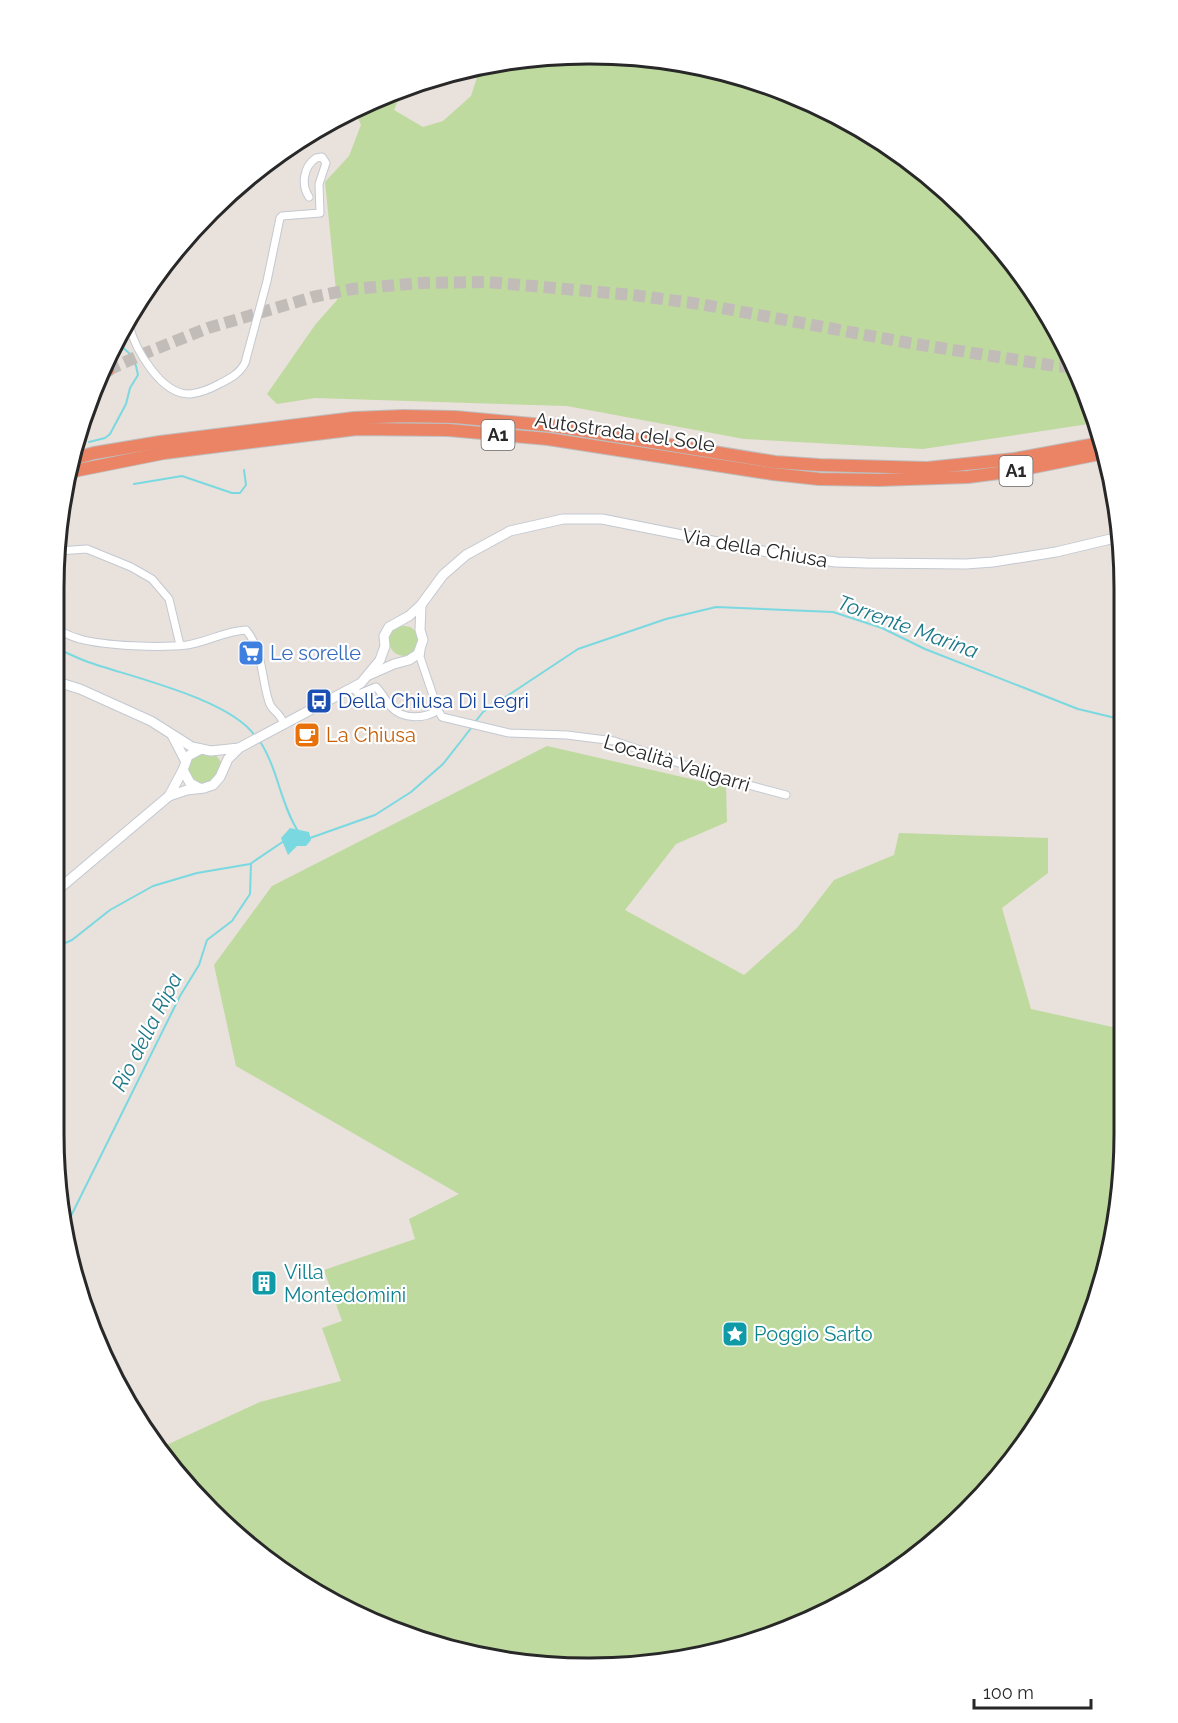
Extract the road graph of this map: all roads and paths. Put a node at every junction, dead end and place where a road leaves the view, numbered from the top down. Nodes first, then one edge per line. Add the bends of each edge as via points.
1 (309, 197) dead end
2 (131, 334) edge
3 (1093, 444) edge
4 (1096, 455) edge
5 (81, 457) edge
6 (78, 470) edge
7 (927, 474) junction
8 (1111, 539) edge
9 (66, 550) edge
10 (421, 605) junction
11 (403, 621) junction
12 (420, 630) junction
13 (64, 632) edge
14 (180, 645) junction
15 (385, 646) junction
16 (421, 650) junction
17 (407, 660) junction
18 (424, 667) junction
19 (369, 675) junction
20 (64, 684) edge
21 (353, 688) junction
22 (438, 710) junction
23 (284, 725) junction
24 (171, 733) junction
25 (242, 746) junction
26 (206, 750) junction
27 (184, 765) junction
28 (222, 772) junction
29 (199, 788) junction
30 (786, 795) dead end
31 (169, 796) junction
32 (64, 885) edge

1 - 2 street via 304,186 307,167 322,157 326,163 319,184 320,213 280,218 242,369 214,387 189,394 159,379
3 - 7 highway, Autostrada del Sole / A1
4 - 7 highway, Autostrada del Sole / A1 via 968,477
5 - 7 highway, Autostrada del Sole / A1 via 160,442 354,418 455,417 554,426 775,462
6 - 7 highway, Autostrada del Sole / A1 via 164,453 369,429 448,430 548,439 819,479
8 - 10 main road, Via della Chiusa via 993,562 836,562 602,519 563,519 527,526 487,543 452,566
9 - 14 street via 87,549 152,579 169,599
10 - 11 main road, Via della Chiusa
10 - 12 main road
11 - 12 main road
11 - 15 main road, Via della Chiusa via 389,627 384,636
12 - 16 main road
13 - 14 street via 99,642
14 - 23 street via 246,630 257,646 269,704 281,715
15 - 17 main road via 390,655
15 - 19 main road, Via della Chiusa
16 - 17 main road, Via della Chiusa
16 - 18 street
17 - 18 street
17 - 19 main road, Via della Chiusa
18 - 22 street
19 - 21 main road, Via della Chiusa
20 - 24 main road
21 - 22 street via 361,694 376,687 392,708 402,714 428,717
21 - 23 main road, Via della Chiusa
22 - 30 street, Località Valigarri via 447,719 496,731 614,741
23 - 25 main road, Via della Chiusa
24 - 26 main road via 192,747
24 - 27 main road
25 - 26 main road, Via della Chiusa
25 - 28 main road via 228,759
26 - 27 main road, Via della Chiusa via 191,753
26 - 28 main road via 221,762
27 - 29 main road via 186,780
27 - 31 main road
28 - 29 main road via 213,785
29 - 31 main road
31 - 32 main road

